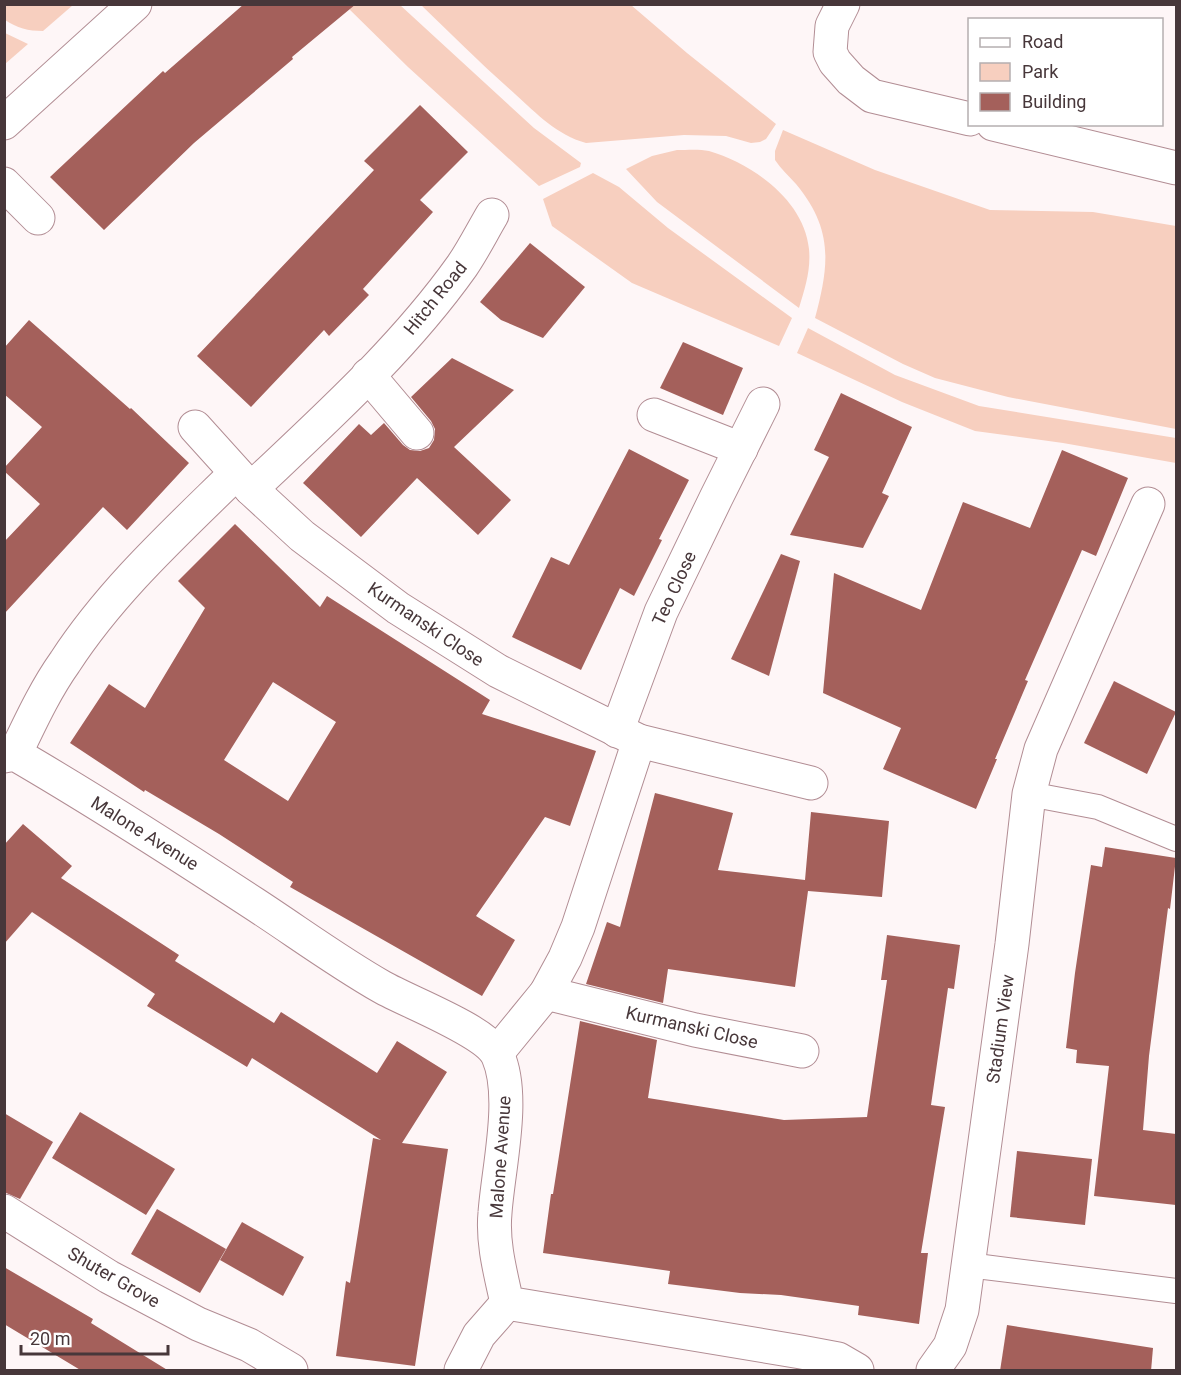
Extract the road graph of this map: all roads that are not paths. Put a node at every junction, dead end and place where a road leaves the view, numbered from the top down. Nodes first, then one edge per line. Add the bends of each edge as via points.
1 (135, 4) edge
2 (843, 4) edge
3 (968, 119) edge
4 (4, 123) edge
5 (1001, 126) edge
6 (1176, 168) edge
7 (4, 184) edge
8 (492, 215) dead end
9 (38, 218) dead end
10 (368, 375) junction
11 (763, 404) dead end
12 (654, 415) dead end
13 (195, 427) dead end
14 (417, 433) dead end
15 (741, 449) junction
16 (244, 481) junction
17 (1148, 504) dead end
18 (628, 736) junction
19 (10, 755) edge
20 (811, 783) dead end
21 (1029, 794) junction
22 (1176, 839) edge
23 (546, 993) junction
24 (802, 1051) dead end
25 (497, 1053) junction
26 (4, 1211) edge
27 (968, 1265) junction
28 (1176, 1291) edge
29 (507, 1303) junction
30 (291, 1371) edge
31 (461, 1371) edge
32 (857, 1371) edge
33 (933, 1371) edge

1 - 4 street
2 - 3 street via 832,26 830,52 851,80 872,96
5 - 6 street
7 - 9 street
8 - 10 street, Hitch Road via 463,265
10 - 14 street
10 - 16 street, Hitch Road
11 - 15 street, Teo Close
12 - 15 street
13 - 16 street, Kurmanski Close
15 - 18 street, Teo Close via 661,612
16 - 18 street, Kurmanski Close via 303,536 398,608 498,671
16 - 19 street via 135,571 64,662
17 - 21 street, Stadium View via 1041,749
18 - 20 street, Kurmanski Close
18 - 23 street via 578,927
19 - 25 street, Malone Avenue via 170,849 383,988 475,1034
21 - 22 lane via 1098,807
21 - 27 street, Stadium View
23 - 24 street, Kurmanski Close via 695,1030
23 - 25 street
25 - 29 street, Malone Avenue via 504,1072 505,1094 504,1139 494,1216
26 - 30 street, Shuter Grove via 109,1277 249,1345
27 - 28 lane
27 - 33 street, Stadium View via 962,1311 950,1346
29 - 31 street via 479,1335
29 - 32 street via 801,1352 837,1359

